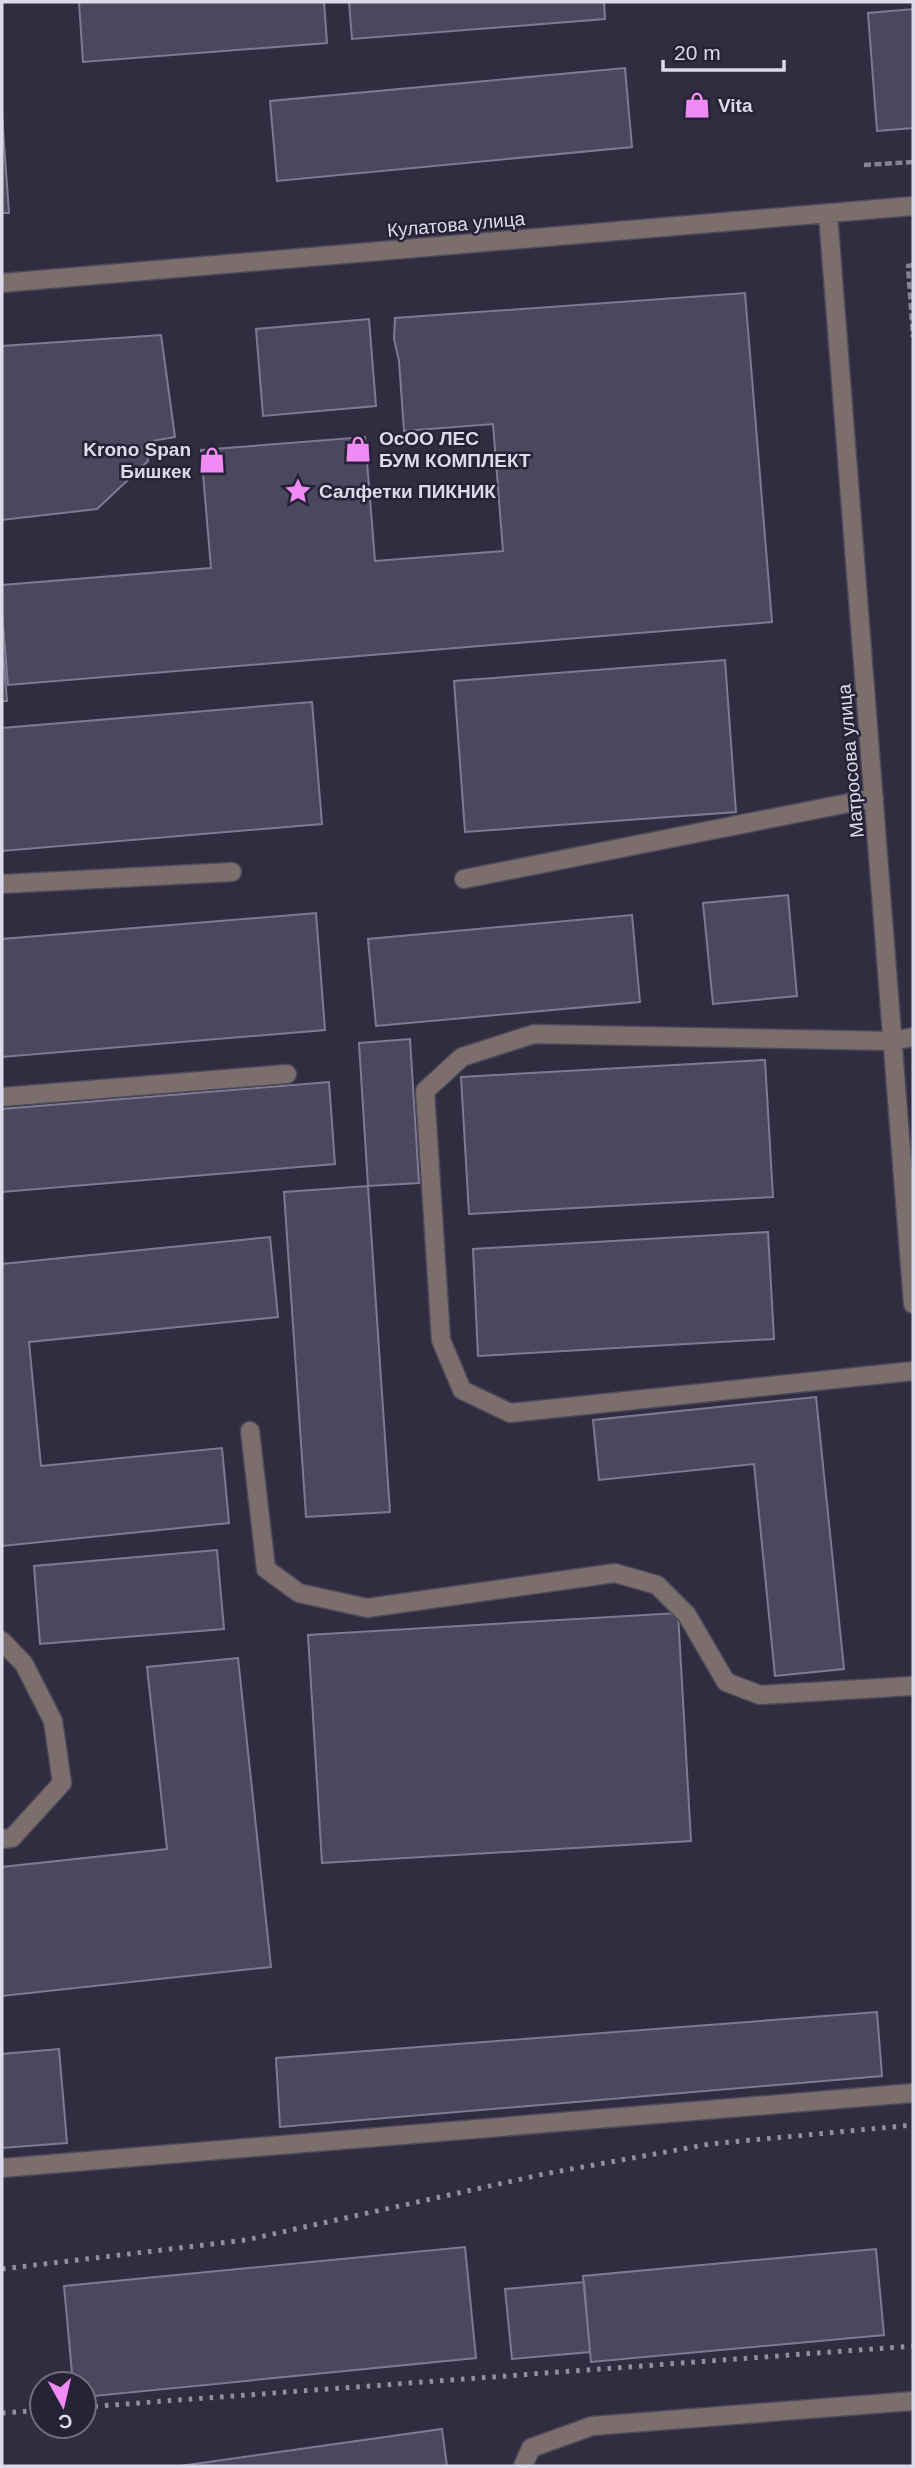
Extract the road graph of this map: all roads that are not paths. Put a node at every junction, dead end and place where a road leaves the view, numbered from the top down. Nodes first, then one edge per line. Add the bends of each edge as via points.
1 (913, 206) edge
2 (828, 214) junction
3 (2, 283) edge
4 (874, 798) junction
5 (232, 872) dead end
6 (464, 879) dead end
7 (2, 884) edge
8 (913, 1037) edge
9 (893, 1041) junction
10 (287, 1074) dead end
11 (2, 1097) edge
12 (913, 1304) edge
13 (913, 1371) edge
14 (250, 1431) dead end
15 (2, 1641) edge
16 (913, 1686) edge
17 (2, 1839) edge
18 (913, 2093) edge
19 (2, 2168) edge
20 (913, 2401) edge
21 (523, 2466) edge

1 - 2 street, Кулатова улица
2 - 3 street, Кулатова улица
2 - 4 street, Матросова улица
4 - 6 street
4 - 9 street, Матросова улица
5 - 7 street
8 - 9 street
9 - 12 street, Матросова улица
9 - 13 street via 534,1034 463,1057 425,1091 441,1340 462,1390 510,1413
10 - 11 street
14 - 16 street via 266,1569 299,1593 368,1608 615,1573 657,1585 687,1615 726,1682 760,1695
15 - 17 street via 24,1664 53,1721 62,1783 12,1838
18 - 19 street
20 - 21 street via 592,2426 531,2448

